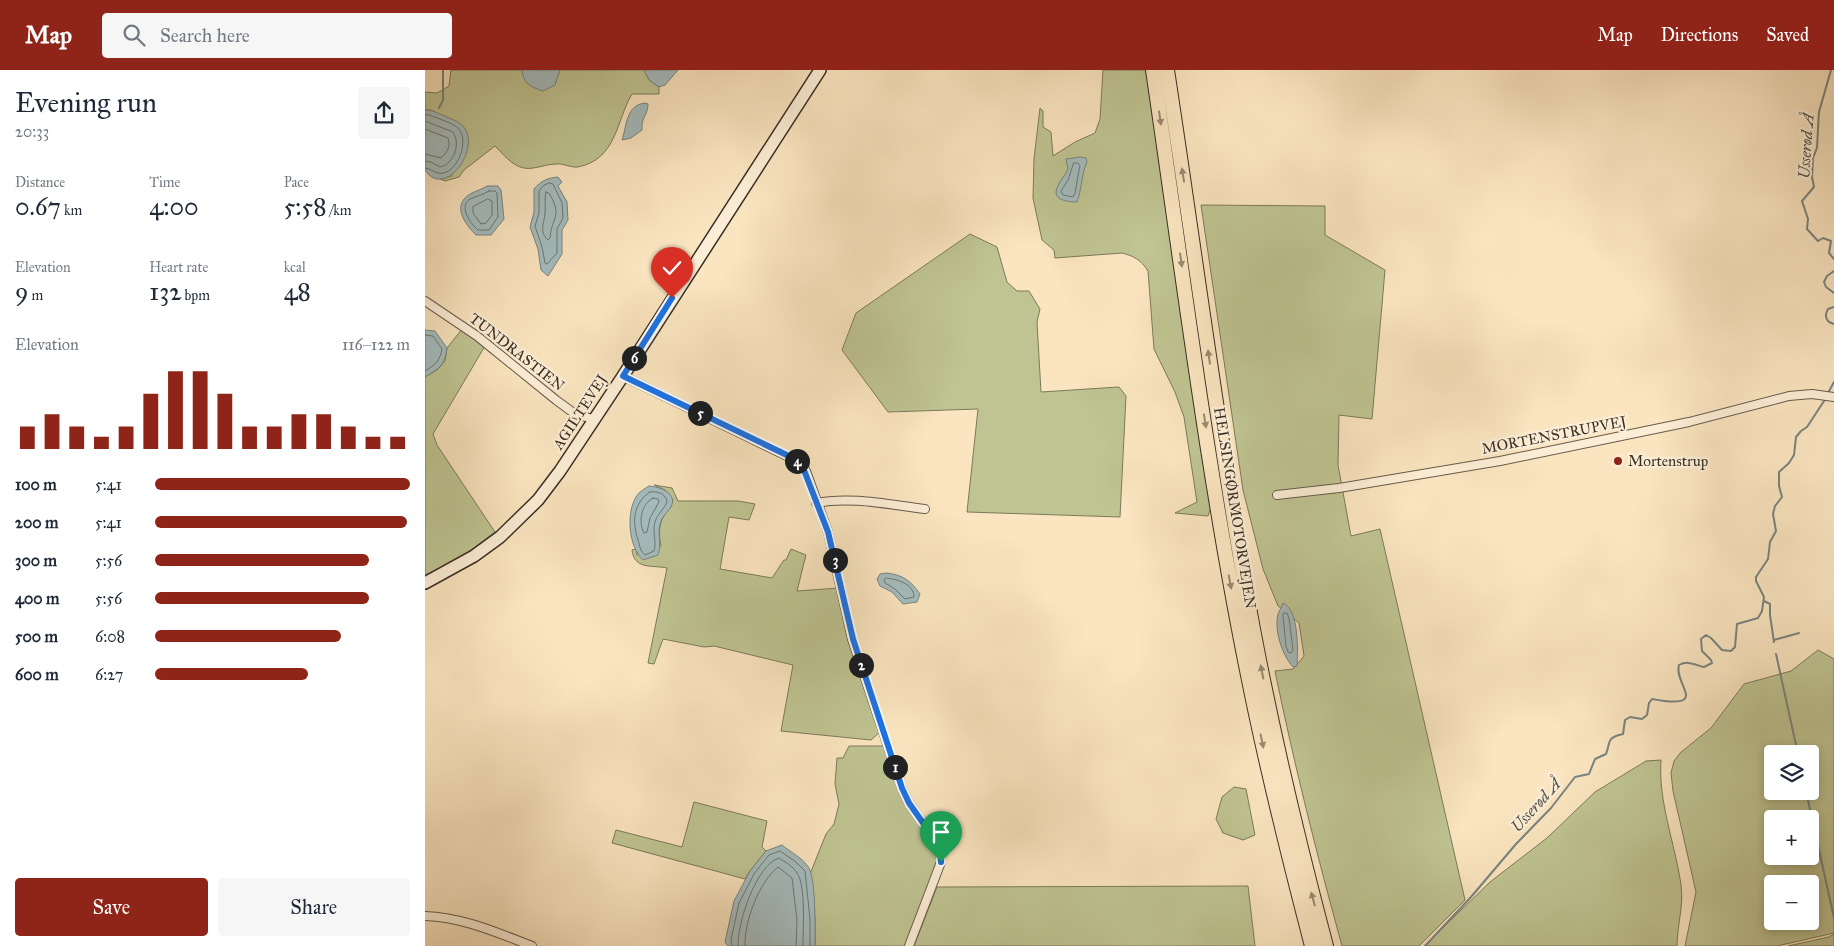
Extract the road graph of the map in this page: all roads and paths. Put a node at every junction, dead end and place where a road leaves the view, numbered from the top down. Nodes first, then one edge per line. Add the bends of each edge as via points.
1 (820, 70) edge
2 (1153, 70) edge
3 (1167, 70) edge
4 (425, 301) edge
5 (623, 376) junction
6 (1829, 396) edge
7 (593, 419) junction
8 (1277, 496) dead end
9 (816, 503) junction
10 (925, 509) dead end
11 (425, 583) edge
12 (425, 916) edge
13 (532, 946) edge
14 (909, 946) edge
15 (1312, 946) edge
16 (1326, 946) edge

1 - 5 street, AGILTEVEJ
2 -> 15 highway, HELSINGØRMOTORVEJEN via 1228,571 1263,745
16 -> 3 highway, HELSINGØRMOTORVEJEN via 1275,737 1244,580
4 - 7 street, TUNDRASTIEN via 477,336 575,414
5 - 7 street, AGILTEVEJ
5 - 9 street via 793,458 806,471
6 - 8 street, MORTENSTRUPVEJ via 1789,396 1689,422 1500,461
7 - 11 street, AGILTEVEJ via 560,471 520,518 474,556
9 - 10 street via 853,501
9 - 14 street via 828,532 853,639 902,788 940,847 941,862
12 - 13 street via 483,928

